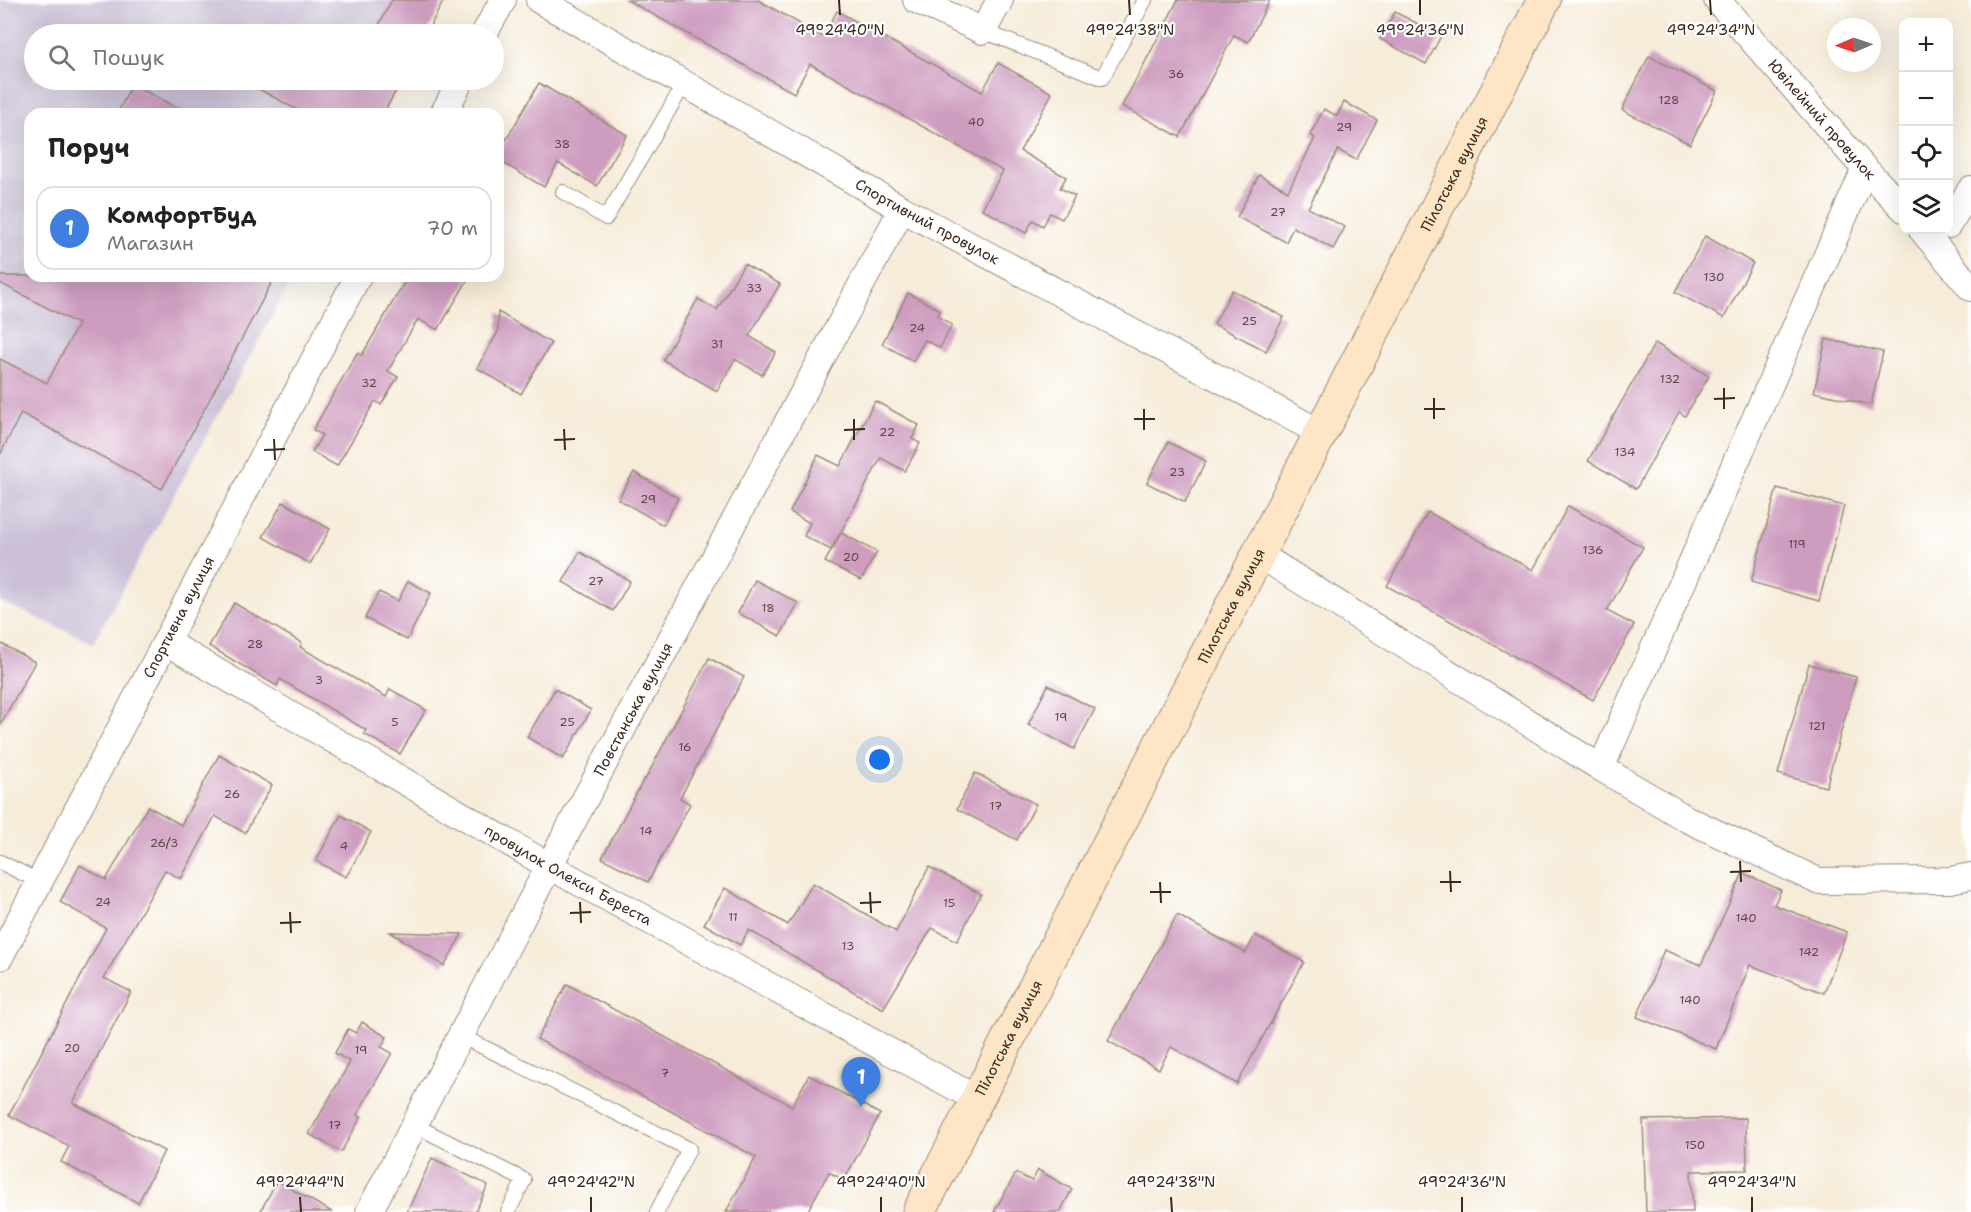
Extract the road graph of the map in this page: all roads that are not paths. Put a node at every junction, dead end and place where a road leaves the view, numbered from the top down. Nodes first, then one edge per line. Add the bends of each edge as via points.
1 (502, 0) edge
2 (539, 0) edge
3 (916, 0) edge
4 (1000, 0) edge
5 (1145, 0) edge
6 (1544, 0) edge
7 (1717, 0) edge
8 (489, 24) edge
9 (983, 31) junction
10 (684, 84) junction
11 (456, 90) edge
12 (446, 108) edge
13 (1865, 169) junction
14 (1971, 189) edge
15 (563, 192) dead end
16 (1899, 204) edge
17 (902, 209) junction
18 (1953, 212) edge
19 (1939, 234) edge
20 (355, 282) edge
21 (1971, 288) edge
22 (1321, 433) junction
23 (1258, 554) junction
24 (165, 642) junction
25 (1601, 768) junction
26 (0, 862) edge
27 (549, 866) junction
28 (1971, 876) edge
29 (40, 882) junction
30 (0, 957) edge
31 (461, 1036) junction
32 (977, 1099) junction
33 (414, 1125) junction
34 (369, 1212) edge
35 (508, 1212) edge
36 (657, 1212) edge
37 (919, 1212) edge

1 - 8 street
2 - 10 street, Спортивний провулок
3 - 9 street
4 - 9 street
5 - 9 lane via 1102,78
6 - 22 main road, Пілотська вулиця
7 - 13 street, Ювілейний провулок
10 - 15 lane via 606,218
10 - 17 street, Спортивний провулок
11 - 12 street
13 - 16 street, Ювілейний провулок
13 - 25 street
14 - 18 street
17 - 22 street, Спортивний провулок
17 - 27 street, Повстанська вулиця
19 - 21 street
20 - 24 street, Спортивна вулиця
22 - 23 main road, Пілотська вулиця
23 - 25 street
23 - 32 main road, Пілотська вулиця
24 - 27 street, провулок Олекси Береста
24 - 29 street, Спортивна вулиця
25 - 28 street via 1687,819 1818,881 1950,880
26 - 29 lane
27 - 31 street, Повстанська вулиця
27 - 32 street, провулок Олекси Береста
29 - 30 street, Спортивна вулиця
31 - 33 street, Повстанська вулиця
31 - 36 lane via 689,1149
32 - 37 main road, Пілотська вулиця
33 - 34 street, Повстанська вулиця
33 - 35 lane via 524,1180

